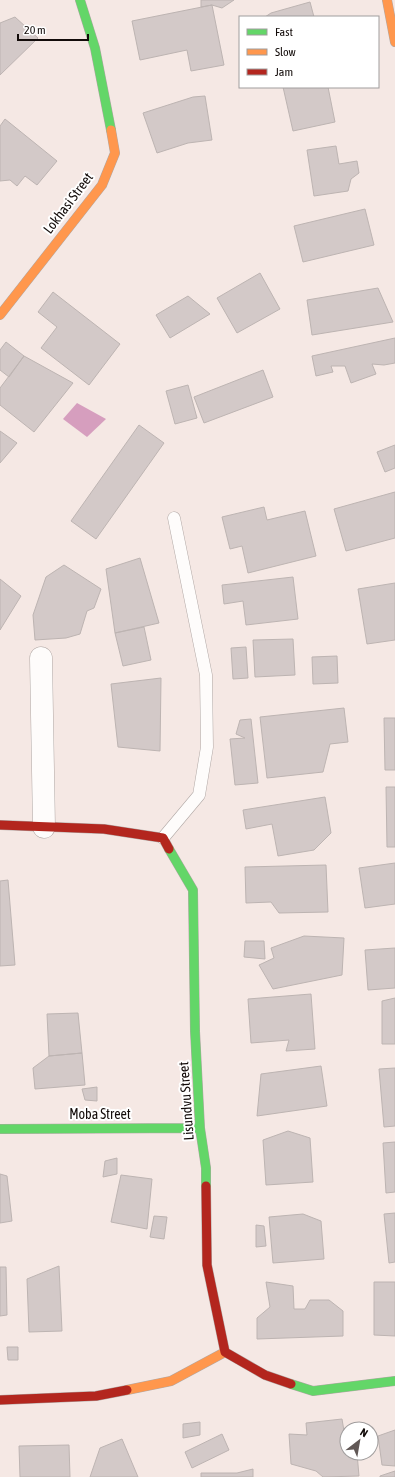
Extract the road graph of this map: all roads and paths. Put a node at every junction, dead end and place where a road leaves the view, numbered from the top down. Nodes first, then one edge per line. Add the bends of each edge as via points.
1 (387, 0) edge
2 (79, 1) edge
3 (395, 42) edge
4 (0, 315) edge
5 (174, 518) dead end
6 (41, 658) dead end
7 (0, 825) edge
8 (44, 827) junction
9 (163, 838) junction
10 (0, 1128) edge
11 (200, 1128) junction
12 (226, 1352) junction
13 (395, 1380) edge
14 (0, 1400) edge

1 - 3 street
2 - 4 street, Lokhasi Street via 96,48 115,153 102,185
5 - 9 lane via 206,675 207,747 199,795
6 - 8 street
7 - 8 street
8 - 9 street via 104,829
9 - 11 street, Lisundvu Street via 193,890 195,1031
10 - 11 street, Moba Street
11 - 12 street, Lisundvu Street via 206,1168 207,1265
12 - 13 street via 265,1375 312,1391
12 - 14 street via 172,1381 96,1396

